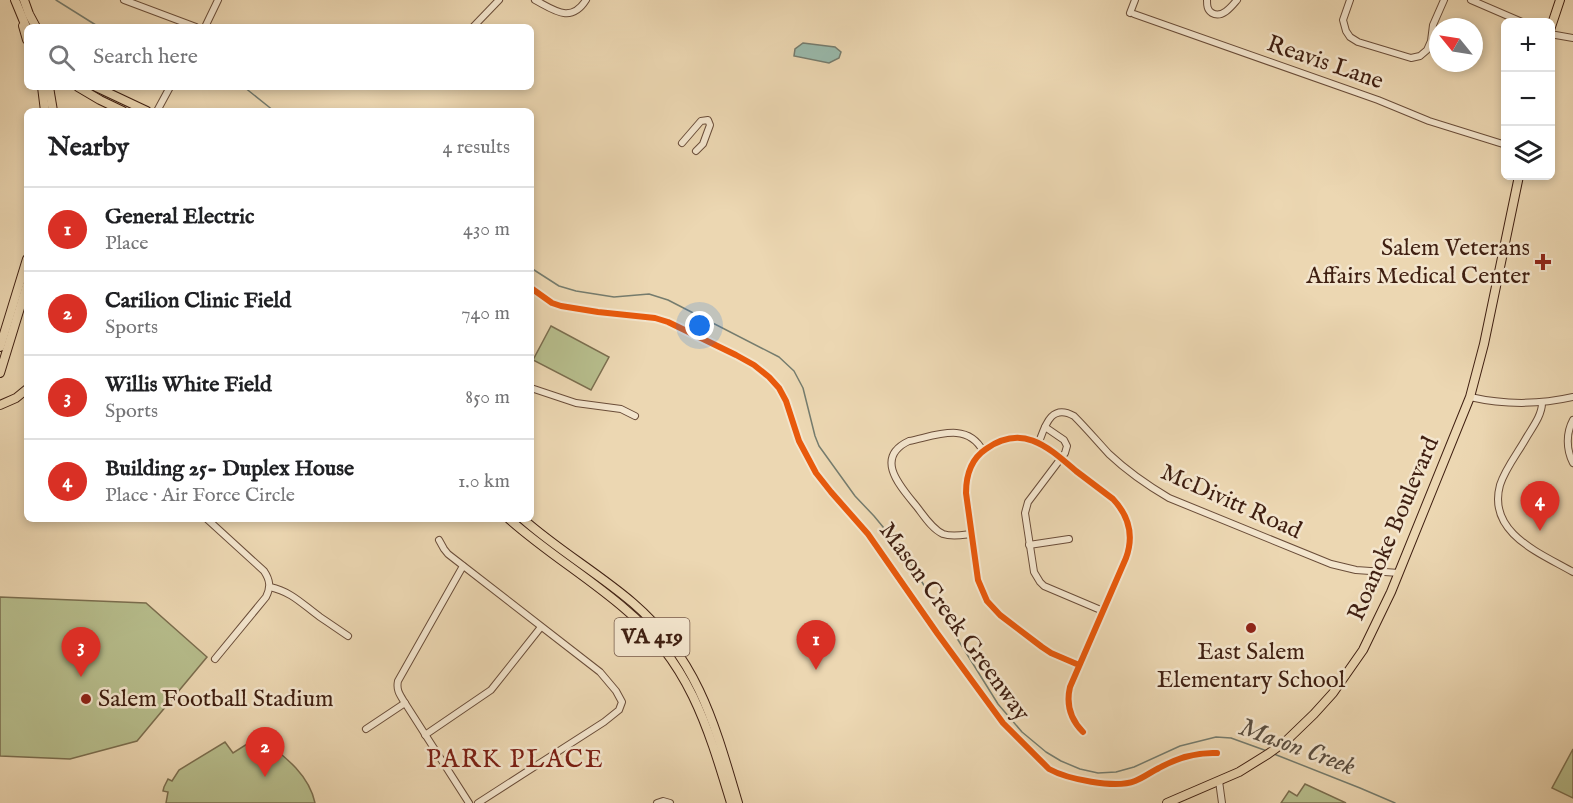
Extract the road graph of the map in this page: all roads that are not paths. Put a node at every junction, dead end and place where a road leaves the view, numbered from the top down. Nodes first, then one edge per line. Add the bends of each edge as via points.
1 (15, 0) edge
2 (24, 0) edge
3 (124, 0) edge
4 (218, 0) edge
5 (499, 0) edge
6 (535, 0) edge
7 (586, 0) edge
8 (1135, 0) edge
9 (1207, 0) edge
10 (1237, 0) edge
11 (1350, 0) edge
12 (1444, 0) edge
13 (1471, 0) edge
14 (1560, 0) edge
15 (19, 13) junction
16 (1513, 18) edge
17 (1555, 18) edge
18 (24, 24) edge
19 (34, 24) edge
20 (188, 24) edge
21 (206, 24) edge
22 (476, 24) edge
23 (24, 30) edge
24 (1555, 33) edge
25 (1573, 38) edge
26 (42, 90) edge
27 (50, 90) edge
28 (83, 90) edge
29 (102, 90) edge
30 (168, 90) edge
31 (45, 108) edge
32 (52, 108) edge
33 (117, 108) edge
34 (141, 108) edge
35 (159, 108) edge
36 (682, 143) dead end
37 (1501, 143) edge
38 (696, 151) dead end
39 (1518, 180) edge
40 (24, 269) edge
41 (24, 295) edge
42 (0, 347) edge
43 (0, 372) edge
44 (534, 389) edge
45 (24, 392) edge
46 (1470, 397) junction
47 (1573, 397) edge
48 (0, 403) edge
49 (1542, 403) junction
50 (634, 416) dead end
51 (1573, 420) edge
52 (1045, 427) junction
53 (1039, 442) junction
54 (983, 451) junction
55 (1061, 458) junction
56 (1573, 463) edge
57 (210, 522) edge
58 (513, 522) edge
59 (527, 522) edge
60 (971, 534) junction
61 (1069, 539) dead end
62 (439, 540) dead end
63 (1029, 545) junction
64 (463, 566) junction
65 (1573, 572) edge
66 (1399, 573) junction
67 (270, 587) junction
68 (1103, 611) junction
69 (541, 627) junction
70 (348, 636) dead end
71 (215, 659) dead end
72 (1079, 665) junction
73 (405, 703) junction
74 (366, 729) dead end
75 (1083, 732) dead end
76 (425, 735) junction
77 (1219, 781) junction
78 (469, 803) edge
79 (478, 803) edge
80 (657, 803) edge
81 (670, 803) edge
82 (731, 803) edge
83 (738, 803) edge
84 (1167, 803) edge
85 (1222, 803) edge

1 - 15 main road
2 - 19 main road
3 - 20 street
4 - 21 street
5 - 22 street
6 - 7 street via 568,14
8 - 37 street, Reavis Lane via 1132,14
9 - 10 street via 1208,10 1217,15
11 - 12 street via 1344,20 1350,37 1411,58 1427,50
13 - 16 street
14 - 17 main road
15 - 18 main road
15 - 23 main road
24 - 25 street
26 - 31 main road
27 - 32 main road
28 - 33 main road
29 - 34 main road
30 - 35 street
36 - 38 street via 701,121 708,120 703,144
39 - 46 main road, Roanoke Boulevard
40 - 42 main road
41 - 43 main road
44 - 50 street via 576,403 621,409
45 - 48 main road
46 - 49 street via 1504,403
46 - 66 main road, Roanoke Boulevard
47 - 49 street
49 - 65 street via 1537,419 1503,477 1499,510 1518,539
51 - 56 street via 1568,429 1568,449
52 - 53 street
52 - 55 street via 1064,440 1067,446
52 - 66 street, McDivitt Road via 1056,413 1070,413 1124,468 1169,498 1331,564
53 - 54 street via 1014,438
53 - 55 street
54 - 60 street via 971,466 966,484
54 - 60 street via 971,436 955,432 909,441 896,452 891,465 895,478 934,528 951,536
55 - 63 street via 1025,509
55 - 68 street via 1113,499 1129,526 1128,552
57 - 67 street via 264,571
58 - 82 main road, VA 419 via 625,609 663,649 699,707
59 - 83 main road, VA 419 via 633,603 672,645 705,700
60 - 72 street via 978,580 992,608 1051,653
61 - 63 street
62 - 64 street
63 - 68 street via 1040,582
64 - 69 street
64 - 73 street via 398,681 398,693
66 - 77 main road, Roanoke Boulevard via 1366,645 1346,677 1314,714 1268,754
67 - 70 street via 294,596
67 - 71 street
68 - 72 street
69 - 76 street via 491,690
69 - 79 street via 600,672 621,699 621,705 604,722
72 - 75 street via 1068,702 1071,716
73 - 74 street
73 - 76 street
76 - 78 street
77 - 84 main road, Roanoke Boulevard
77 - 85 street
80 - 81 street

